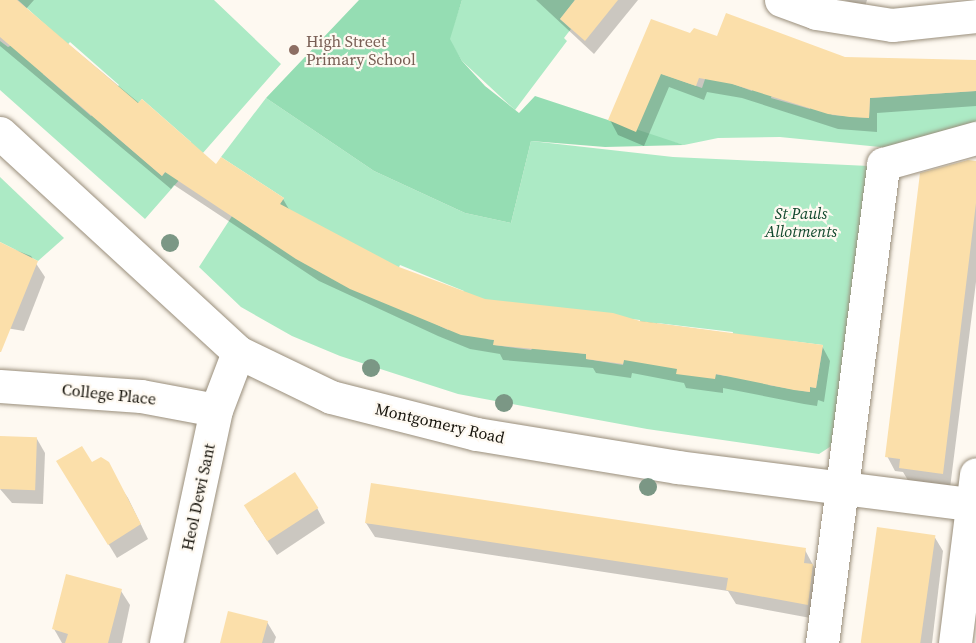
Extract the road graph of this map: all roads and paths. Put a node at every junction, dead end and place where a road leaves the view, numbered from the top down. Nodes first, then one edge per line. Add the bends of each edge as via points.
1 (781, 0) edge
2 (976, 16) edge
3 (0, 133) edge
4 (976, 138) edge
5 (238, 352) junction
6 (0, 386) edge
7 (216, 410) junction
8 (842, 486) junction
9 (975, 494) edge
10 (166, 643) edge
11 (822, 643) edge
12 (955, 643) edge

1 - 2 street via 816,13 892,25
3 - 5 street, Montgomery Road
4 - 8 street via 883,164
5 - 7 street, Heol Dewi Sant
5 - 8 street, Montgomery Road via 331,397 476,434 677,467
6 - 7 street, College Place via 141,396
7 - 10 street, Heol Dewi Sant
8 - 9 street, Montgomery Road
8 - 11 street
9 - 12 street

